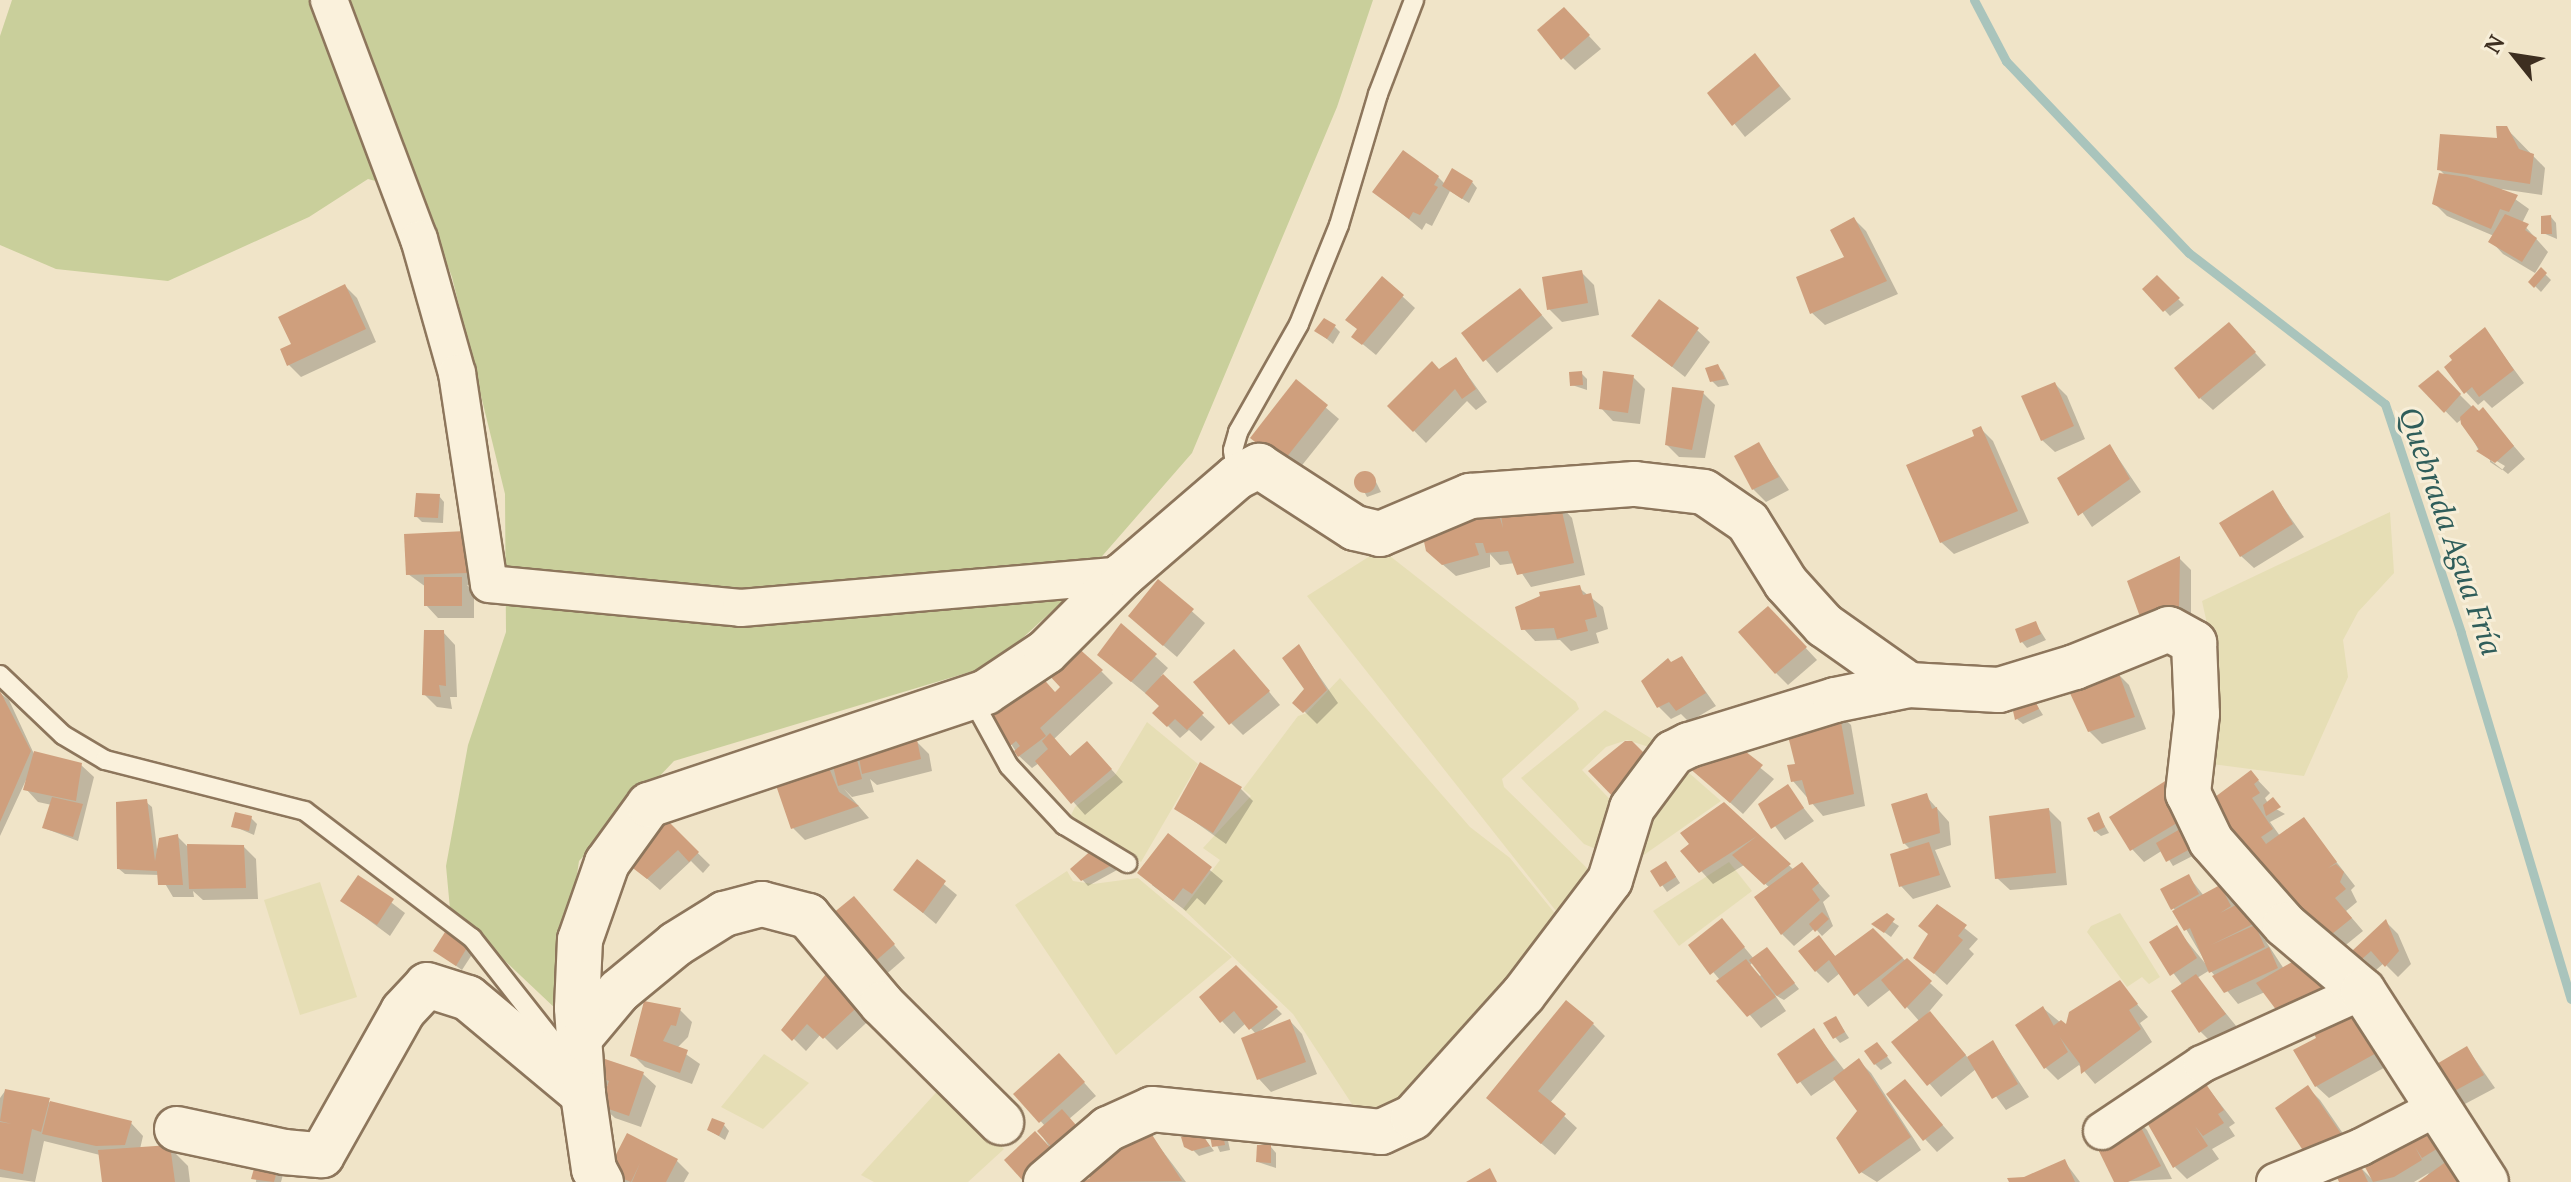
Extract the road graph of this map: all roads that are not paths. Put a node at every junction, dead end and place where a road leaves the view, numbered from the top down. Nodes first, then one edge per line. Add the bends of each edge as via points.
1 (329, 0) edge
2 (1414, 0) edge
3 (1237, 477) junction
4 (1123, 575) junction
5 (0, 675) edge
6 (1909, 685) junction
7 (971, 697) junction
8 (1127, 863) dead end
9 (2363, 991) junction
10 (580, 1069) junction
11 (2440, 1106) junction
12 (1001, 1122) dead end
13 (177, 1129) dead end
14 (2102, 1131) dead end
15 (601, 1182) edge
16 (1046, 1182) edge
17 (2275, 1182) edge
18 (2486, 1182) edge

1 - 4 street via 419,239 457,373 489,584 741,608
2 - 3 lane via 1305,310 1238,432 1233,450
3 - 4 street
3 - 6 street via 1259,466 1355,528 1380,534 1470,496 1635,484 1704,492 1748,522 1786,583 1824,625
4 - 7 street via 1046,652
5 - 10 lane via 63,735 105,760 305,811 472,938
6 - 9 street via 1999,690 2075,667 2169,629 2184,633 2194,643 2197,714 2188,793 2211,841 2285,925
6 - 16 street via 1835,700 1673,753 1632,808 1610,880 1523,995 1413,1117 1381,1132 1152,1109 1108,1129
7 - 8 lane via 1009,766 1064,825
7 - 10 street via 649,805 607,863 580,940
9 - 11 street
9 - 14 street via 2202,1064
10 - 12 street via 619,991 676,944 724,914 762,904 808,916 882,1004
10 - 13 street via 468,998 427,985 403,1011 322,1155
10 - 15 street via 594,1169
11 - 17 street via 2361,1147
11 - 18 street

